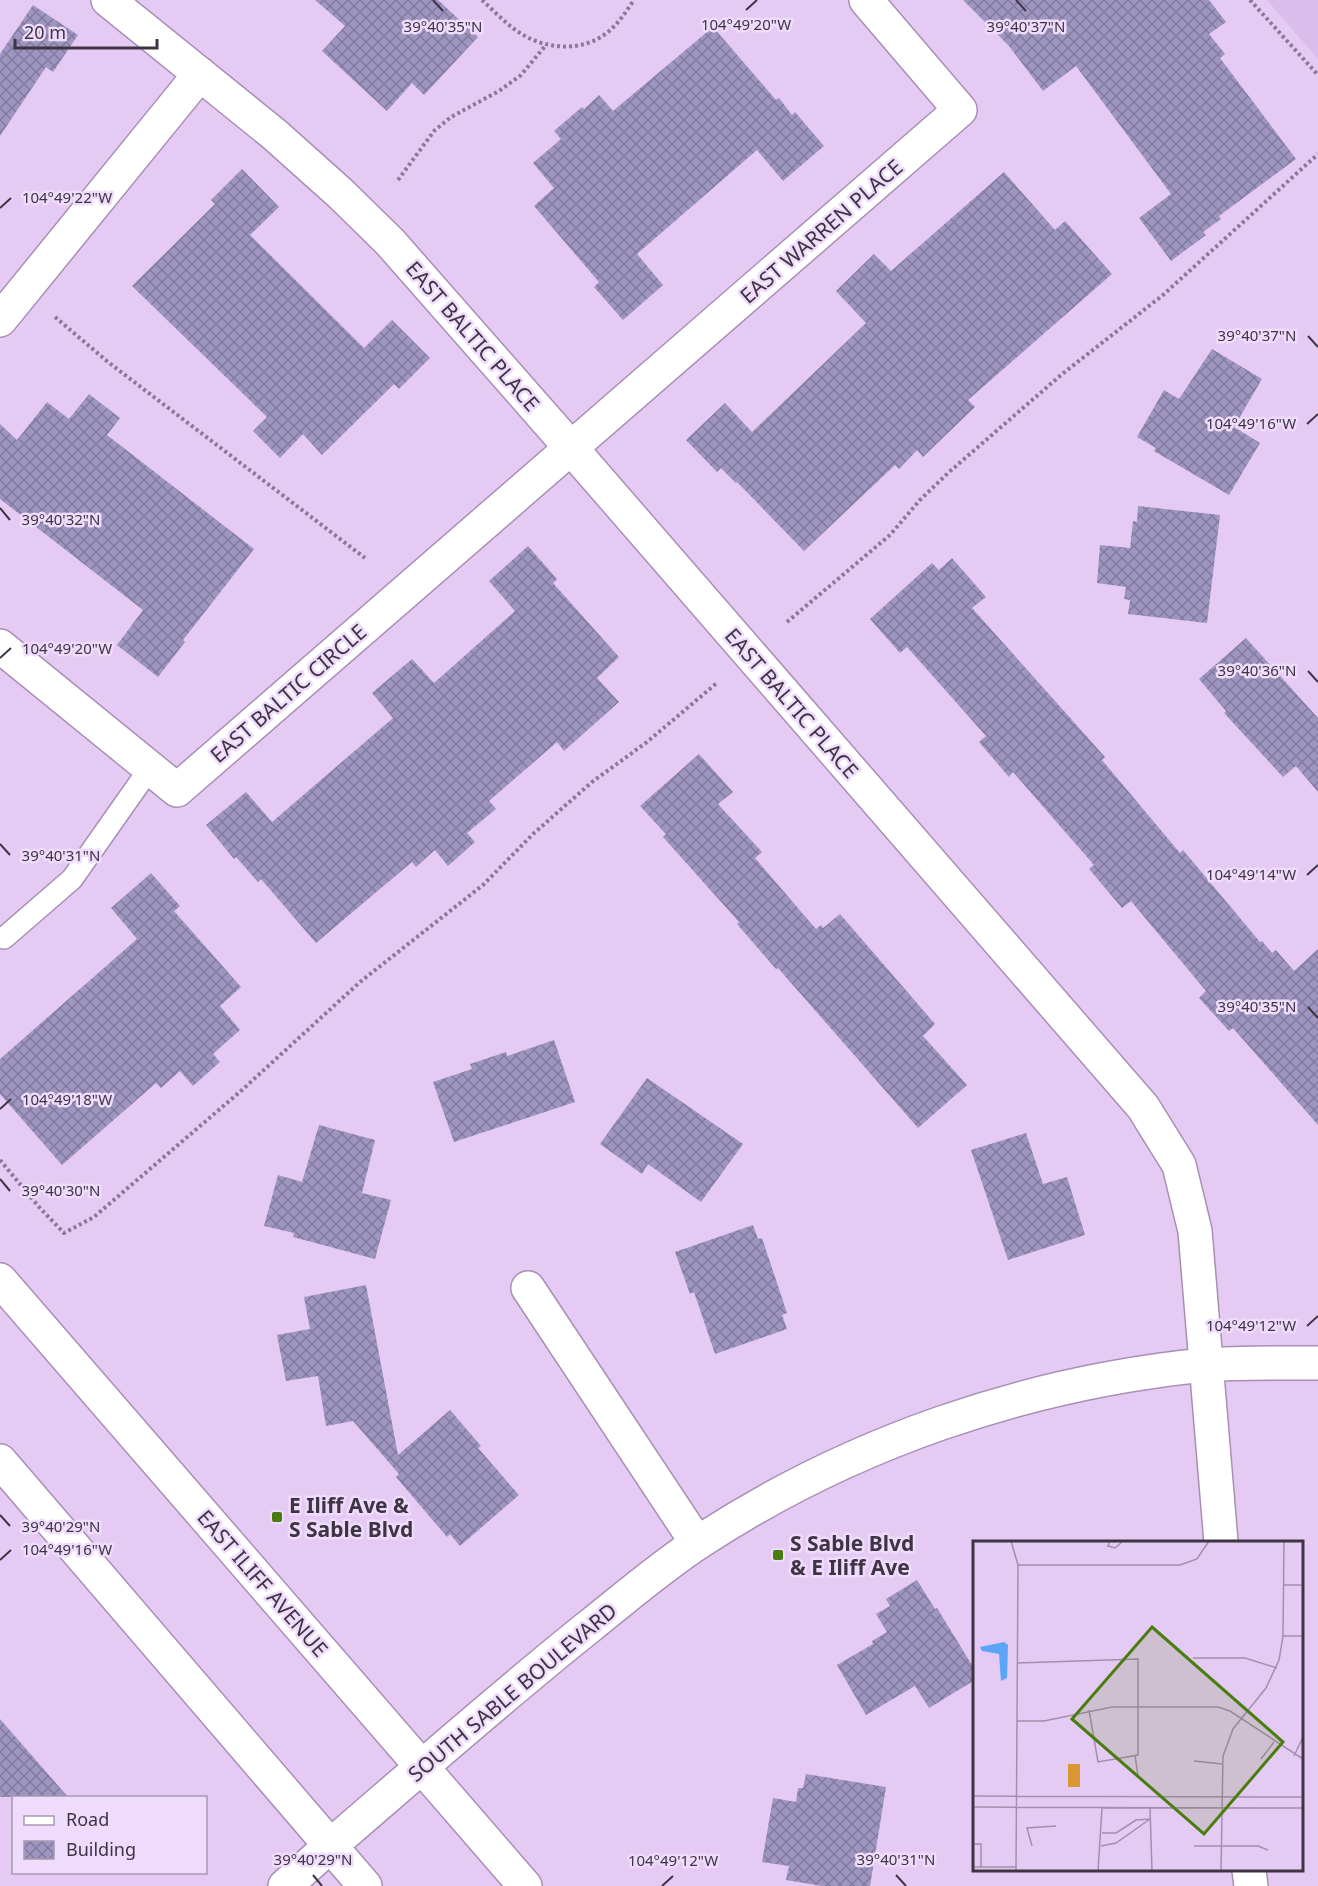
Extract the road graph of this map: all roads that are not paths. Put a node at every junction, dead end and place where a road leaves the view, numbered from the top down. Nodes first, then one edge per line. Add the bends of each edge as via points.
1 (108, 0) edge
2 (866, 0) edge
3 (200, 74) junction
4 (0, 320) edge
5 (571, 448) junction
6 (0, 646) edge
7 (150, 768) junction
8 (4, 938) dead end
9 (0, 1280) edge
10 (528, 1288) dead end
11 (1318, 1363) edge
12 (1206, 1365) junction
13 (0, 1461) edge
14 (1221, 1541) edge
15 (697, 1543) junction
16 (422, 1767) junction
17 (330, 1846) junction
18 (1249, 1871) edge
19 (285, 1886) edge
20 (365, 1886) edge
21 (525, 1886) edge
22 (1251, 1886) edge

1 - 3 street, EAST BALTIC PLACE
2 - 5 street, EAST WARREN PLACE via 960,110
3 - 4 street
3 - 5 street, EAST BALTIC PLACE via 341,194 390,242
5 - 7 street, EAST BALTIC CIRCLE via 177,790
5 - 12 street, EAST BALTIC PLACE via 1143,1107 1179,1165 1190,1209
6 - 7 street, EAST BALTIC CIRCLE
7 - 8 lane via 72,879
9 - 16 street, EAST ILIFF AVENUE
10 - 15 street
11 - 12 street, SOUTH SABLE BOULEVARD
12 - 14 street, EAST BALTIC PLACE
12 - 15 street, SOUTH SABLE BOULEVARD via 1063,1388 879,1446 775,1495
13 - 17 street
15 - 16 street, SOUTH SABLE BOULEVARD via 554,1654
16 - 17 street, SOUTH SABLE BOULEVARD
16 - 21 street, EAST ILIFF AVENUE
17 - 19 street, SOUTH SABLE BOULEVARD
17 - 20 street
18 - 22 street

